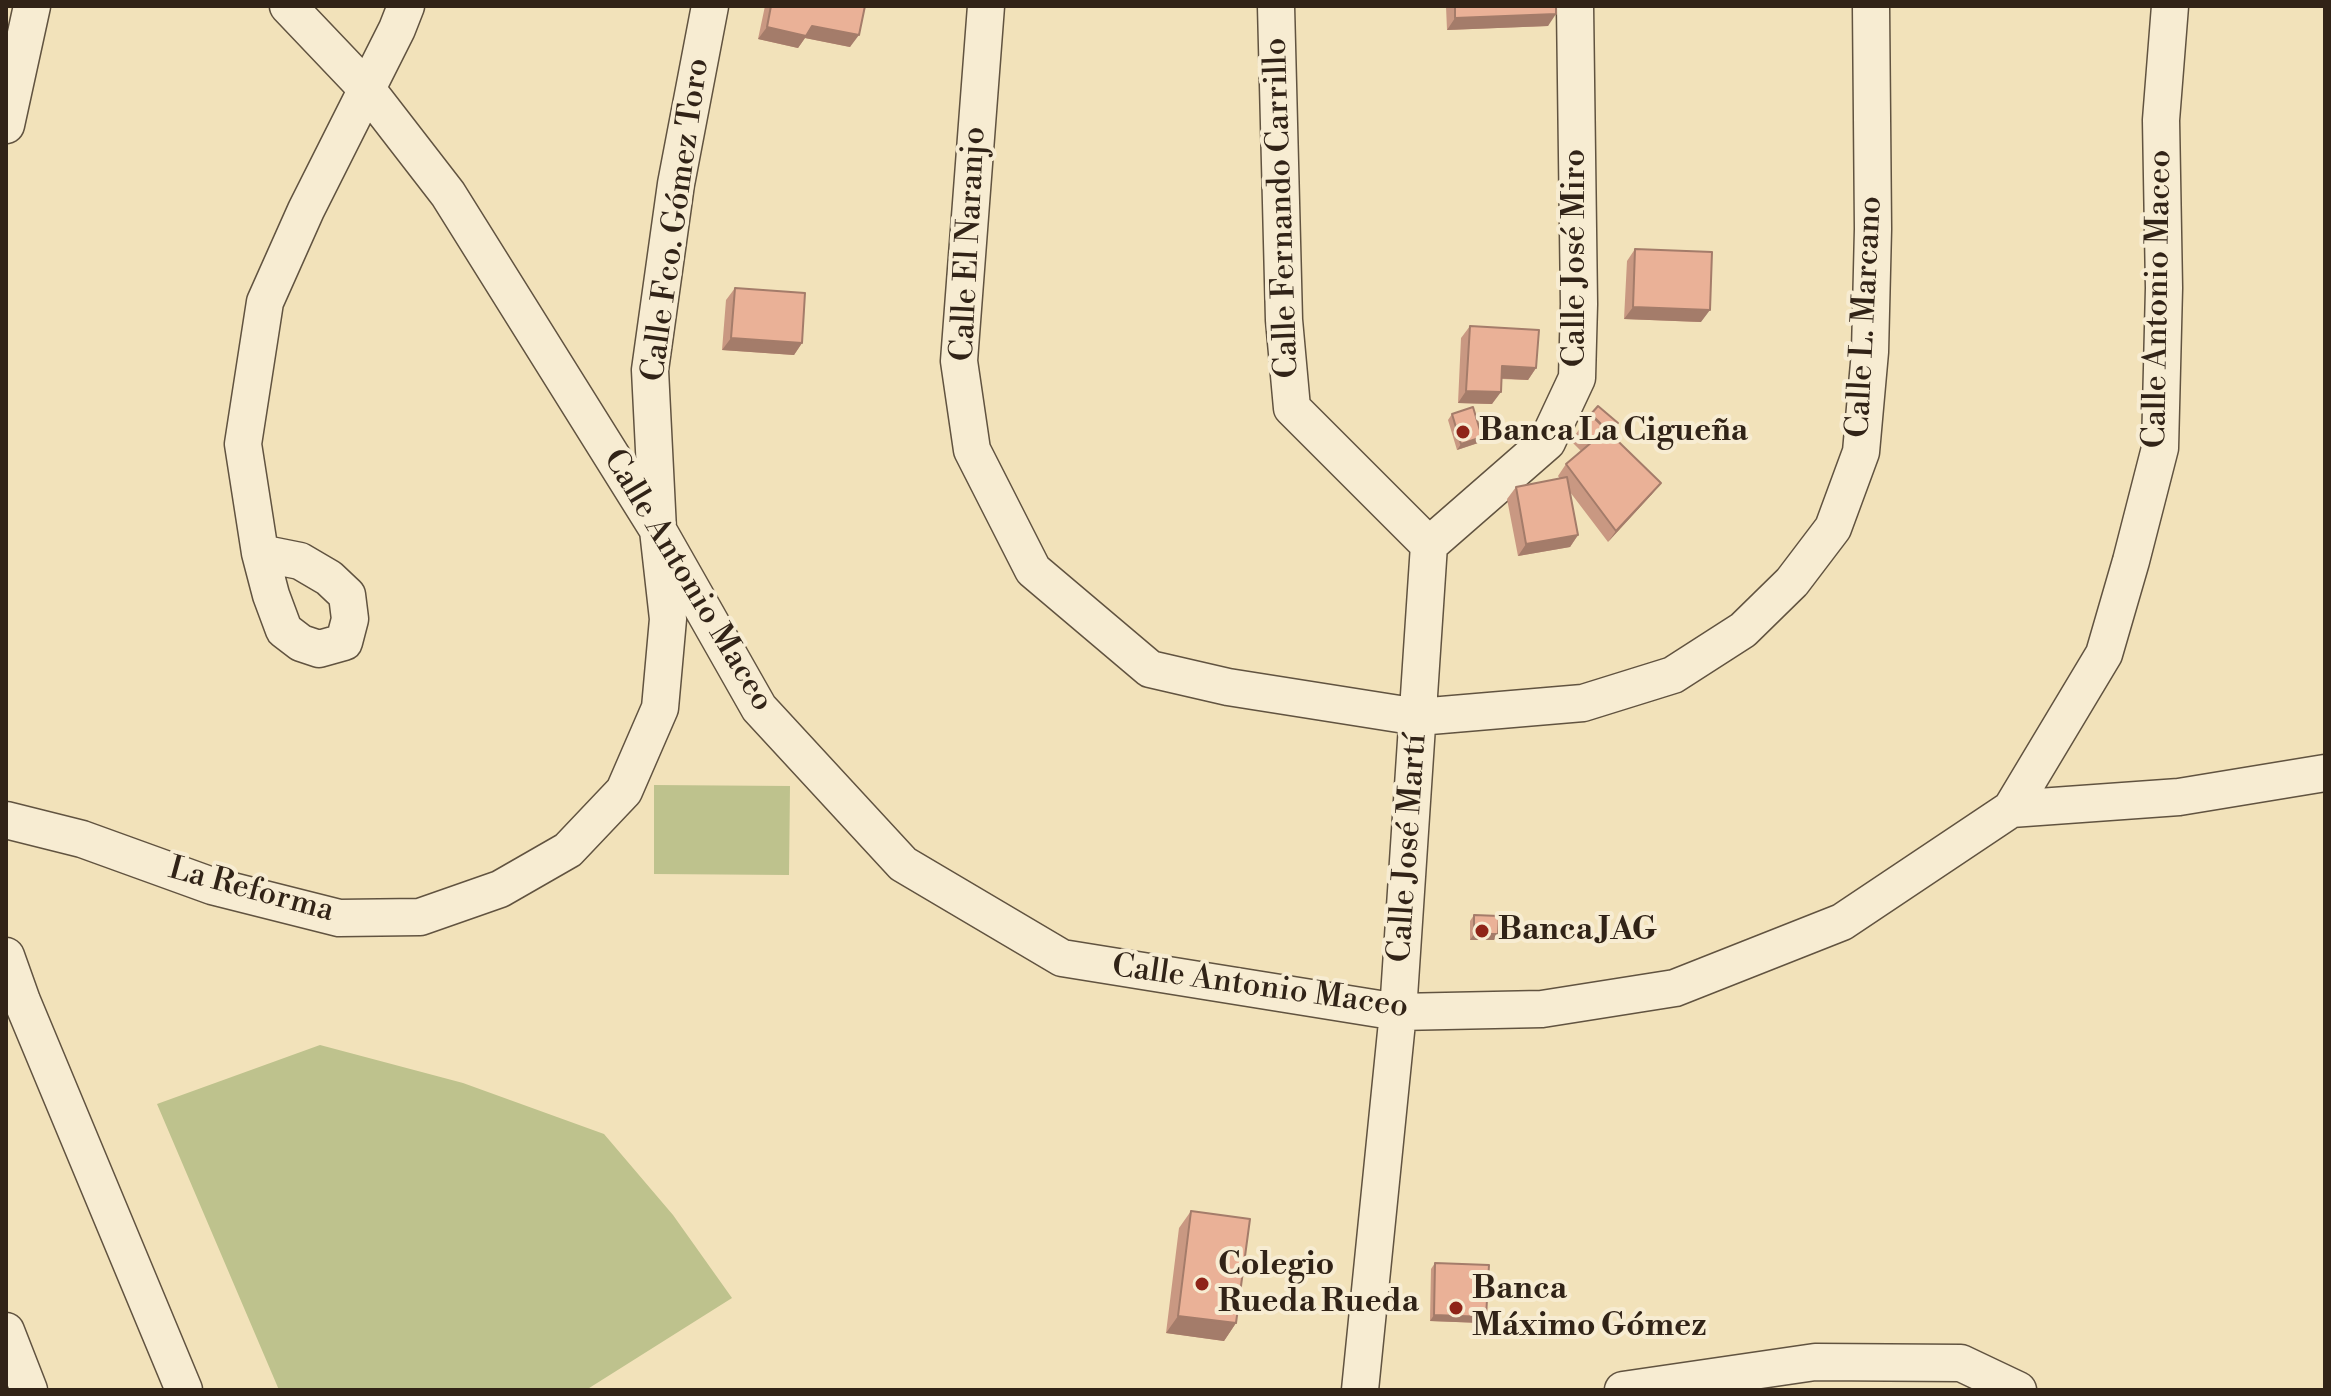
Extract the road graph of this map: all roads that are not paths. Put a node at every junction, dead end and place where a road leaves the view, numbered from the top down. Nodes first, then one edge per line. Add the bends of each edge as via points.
1 (32, 6) edge
2 (288, 6) edge
3 (406, 6) edge
4 (710, 6) edge
5 (986, 6) edge
6 (1276, 6) edge
7 (1575, 6) edge
8 (1871, 6) edge
9 (2170, 6) edge
10 (366, 88) junction
11 (6, 125) edge
12 (658, 530) junction
13 (1429, 545) junction
14 (260, 553) dead end
15 (1418, 717) junction
16 (2325, 773) edge
17 (2011, 809) junction
18 (6, 820) edge
19 (6, 956) edge
20 (1398, 1012) junction
21 (6, 1331) edge
22 (29, 1390) edge
23 (184, 1390) edge
24 (1360, 1390) edge
25 (1623, 1390) edge
26 (2018, 1390) edge

1 - 11 street
2 - 10 street, Calle Antonio Maceo
3 - 10 street
4 - 12 street, Calle Fco. Gómez Toro via 676,184 650,370
5 - 15 street, Calle El Naranjo via 959,361 972,450 1033,570 1150,669
6 - 13 street, Calle Fernando Carrillo via 1284,320 1292,408
7 - 13 street, Calle José Miro via 1577,378 1547,442
8 - 15 street, Calle L. Marcano via 1870,352 1861,452 1833,528 1792,582 1743,630 1673,675 1583,703
9 - 17 street, Calle Antonio Maceo via 2161,120 2160,448 2104,654
10 - 12 street, Calle Antonio Maceo via 448,194
10 - 14 street via 265,302 243,444
12 - 18 street, La Reforma via 668,619 660,708 624,791 568,850 500,889 420,917 339,918 212,886 82,839
12 - 20 street, Calle Antonio Maceo via 759,708 903,864 1062,958
13 - 15 street, Calle José Martí
15 - 20 street, Calle José Martí
16 - 17 street via 2179,797
17 - 20 street, Calle Antonio Maceo via 1842,922 1675,988 1542,1009
19 - 23 street
20 - 24 street, Calle José Martí
21 - 22 street
25 - 26 street via 1815,1362 1961,1363

